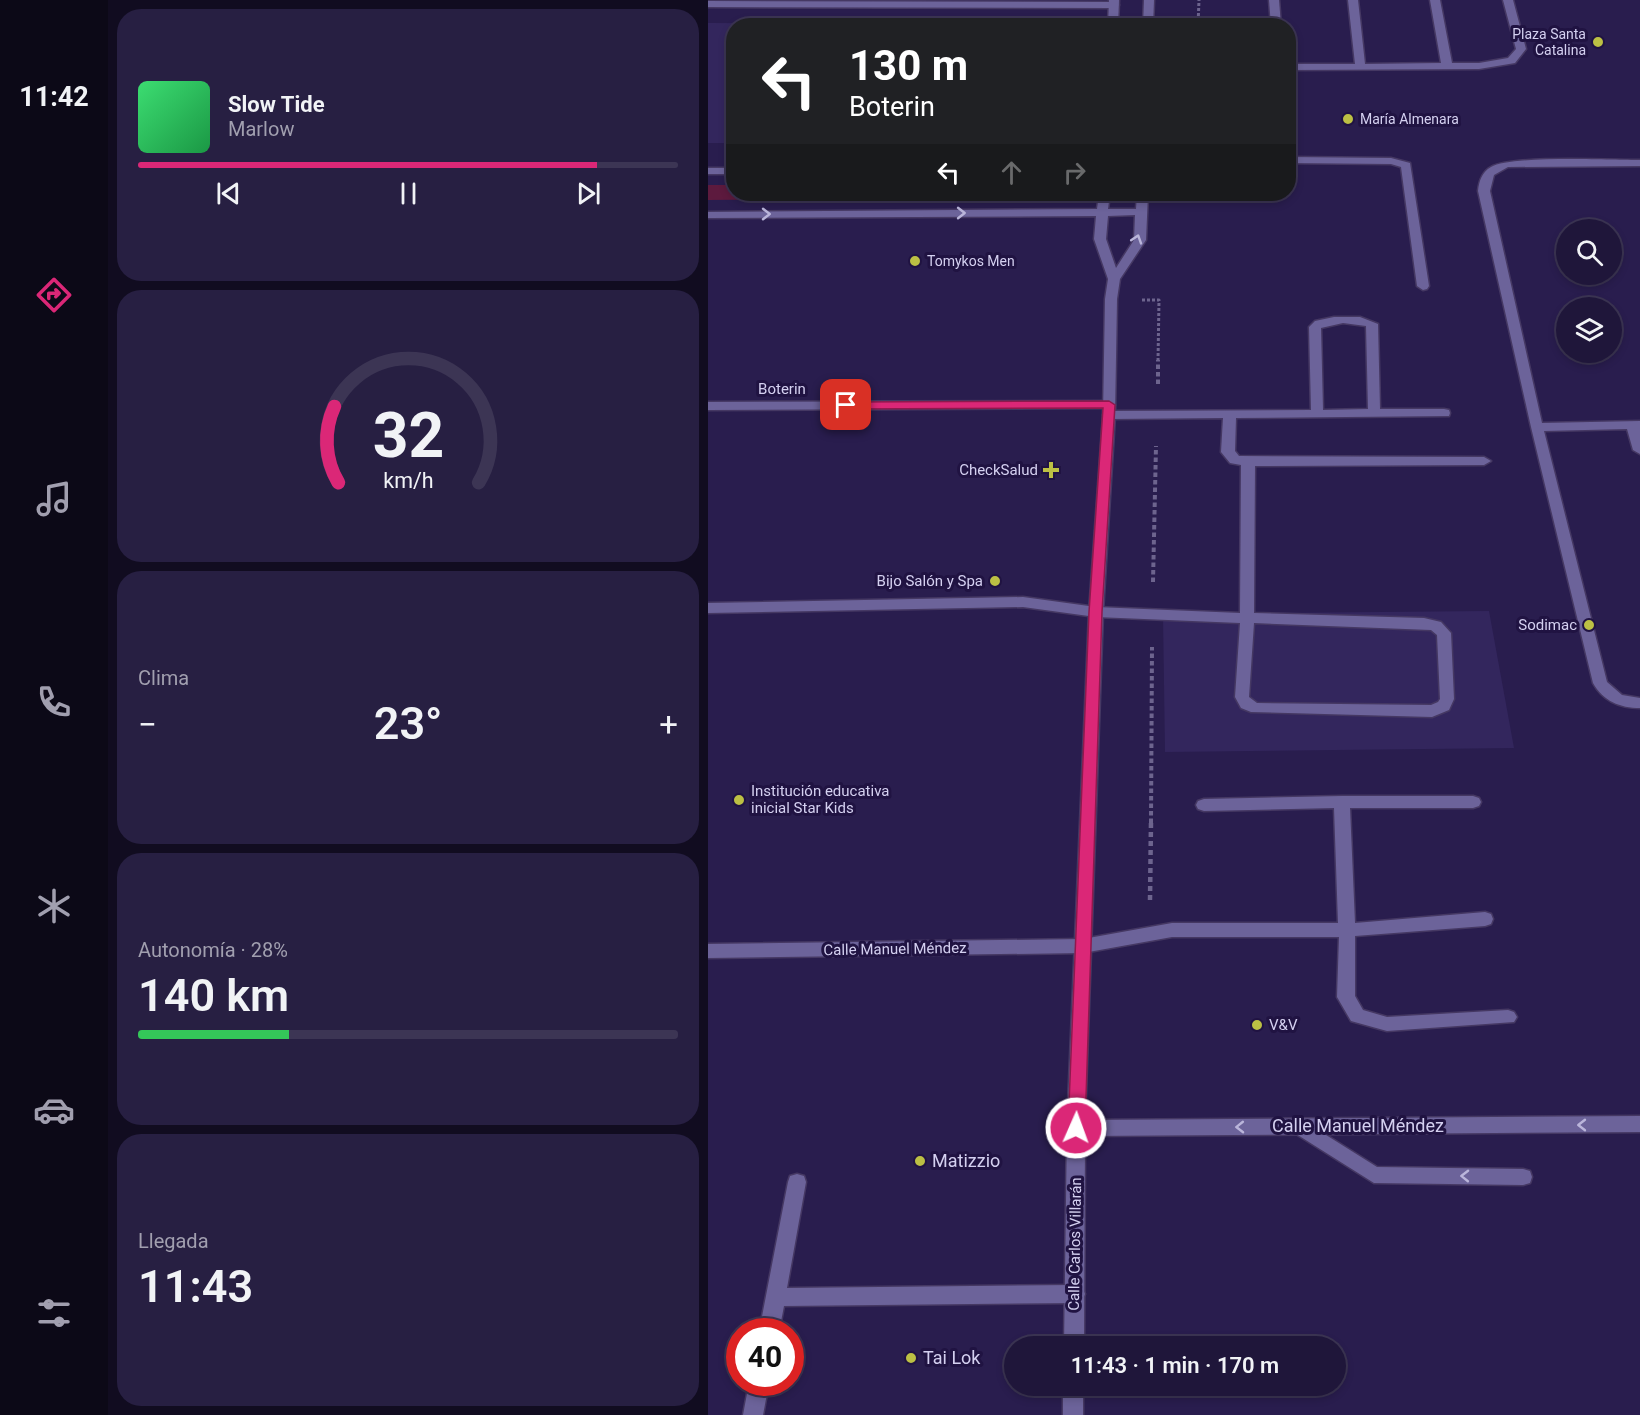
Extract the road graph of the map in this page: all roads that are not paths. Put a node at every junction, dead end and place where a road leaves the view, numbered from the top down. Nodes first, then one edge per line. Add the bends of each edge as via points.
1 (1149, 0) edge
2 (1274, 0) edge
3 (1353, 0) edge
4 (1435, 0) edge
5 (1508, 0) edge
6 (1114, 2) edge
7 (708, 4) edge
8 (1113, 18) edge
9 (1148, 18) edge
10 (1275, 18) edge
11 (1447, 66) junction
12 (1296, 67) edge
13 (1360, 67) junction
14 (1296, 160) edge
15 (1640, 163) edge
16 (708, 171) edge
17 (726, 171) edge
18 (1103, 201) edge
19 (1142, 201) edge
20 (1102, 212) junction
21 (1141, 212) junction
22 (708, 215) edge
23 (1114, 279) junction
24 (1423, 286) dead end
25 (708, 406) edge
26 (1109, 410) junction
27 (1317, 413) junction
28 (1374, 413) junction
29 (1444, 413) dead end
30 (1230, 415) junction
31 (1636, 425) edge
32 (1537, 427) junction
33 (1640, 450) edge
34 (1484, 460) dead end
35 (1248, 462) junction
36 (708, 608) edge
37 (1096, 612) junction
38 (1247, 618) junction
39 (1640, 703) edge
40 (1342, 802) junction
41 (1473, 802) dead end
42 (1204, 805) dead end
43 (1485, 919) dead end
44 (1347, 930) junction
45 (1083, 946) junction
46 (708, 951) edge
47 (1508, 1017) dead end
48 (1640, 1124) edge
49 (1299, 1126) junction
50 (1076, 1128) junction
51 (1523, 1177) dead end
52 (797, 1182) dead end
53 (1075, 1294) junction
54 (776, 1297) junction
55 (772, 1318) edge
56 (1074, 1336) edge
57 (757, 1396) edge
58 (1073, 1396) edge
59 (753, 1415) edge
60 (1073, 1415) edge

1 - 9 street
2 - 10 street
3 - 13 street
4 - 11 street
5 - 11 street via 1521,49 1511,61
6 - 7 street
6 - 8 street
11 - 13 street
12 - 13 street
14 - 24 street via 1391,161 1406,165
15 - 32 street via 1508,164 1491,170 1485,178 1484,191
16 - 17 street
18 - 20 street, Calle Carlos Villarán
19 - 21 street, Calle Carlos Villarán
20 - 21 street
22 -> 20 street
20 - 23 street, Calle Carlos Villarán via 1100,239
23 -> 21 street, Calle Carlos Villarán via 1140,240
23 - 26 street, Calle Carlos Villarán
25 - 26 street, Boterin
26 - 30 street, Boterin
26 - 37 street, Calle Carlos Villarán
27 - 28 street, Boterin
27 - 28 street via 1315,327 1325,320 1372,324
27 - 30 street, Boterin
28 - 29 street, Boterin
30 - 35 street via 1228,452 1235,460
31 - 32 street
31 - 33 street
32 - 39 street via 1600,683 1606,694 1625,703
34 - 35 street
35 - 38 street
36 - 37 street via 1023,602
37 - 38 street
37 - 45 street, Calle Carlos Villarán
38 - 38 street via 1242,697 1246,704 1256,708 1432,711 1444,706 1447,699 1444,633 1436,626
40 - 41 street
40 - 42 street
40 - 44 street
43 - 44 street, Calle Manuel Méndez
44 - 45 street, Calle Manuel Méndez via 1172,930
44 - 47 street via 1346,997 1357,1016 1387,1024
45 - 46 street, Calle Manuel Méndez
45 - 50 street, Calle Carlos Villarán
48 -> 49 street, Calle Manuel Méndez
49 -> 50 street, Calle Manuel Méndez
51 -> 49 street via 1374,1174
50 - 53 street, Calle Carlos Villarán
52 - 54 street
53 - 54 street
53 - 56 street, Calle Carlos Villarán
54 - 55 street
57 - 59 street
58 - 60 street

